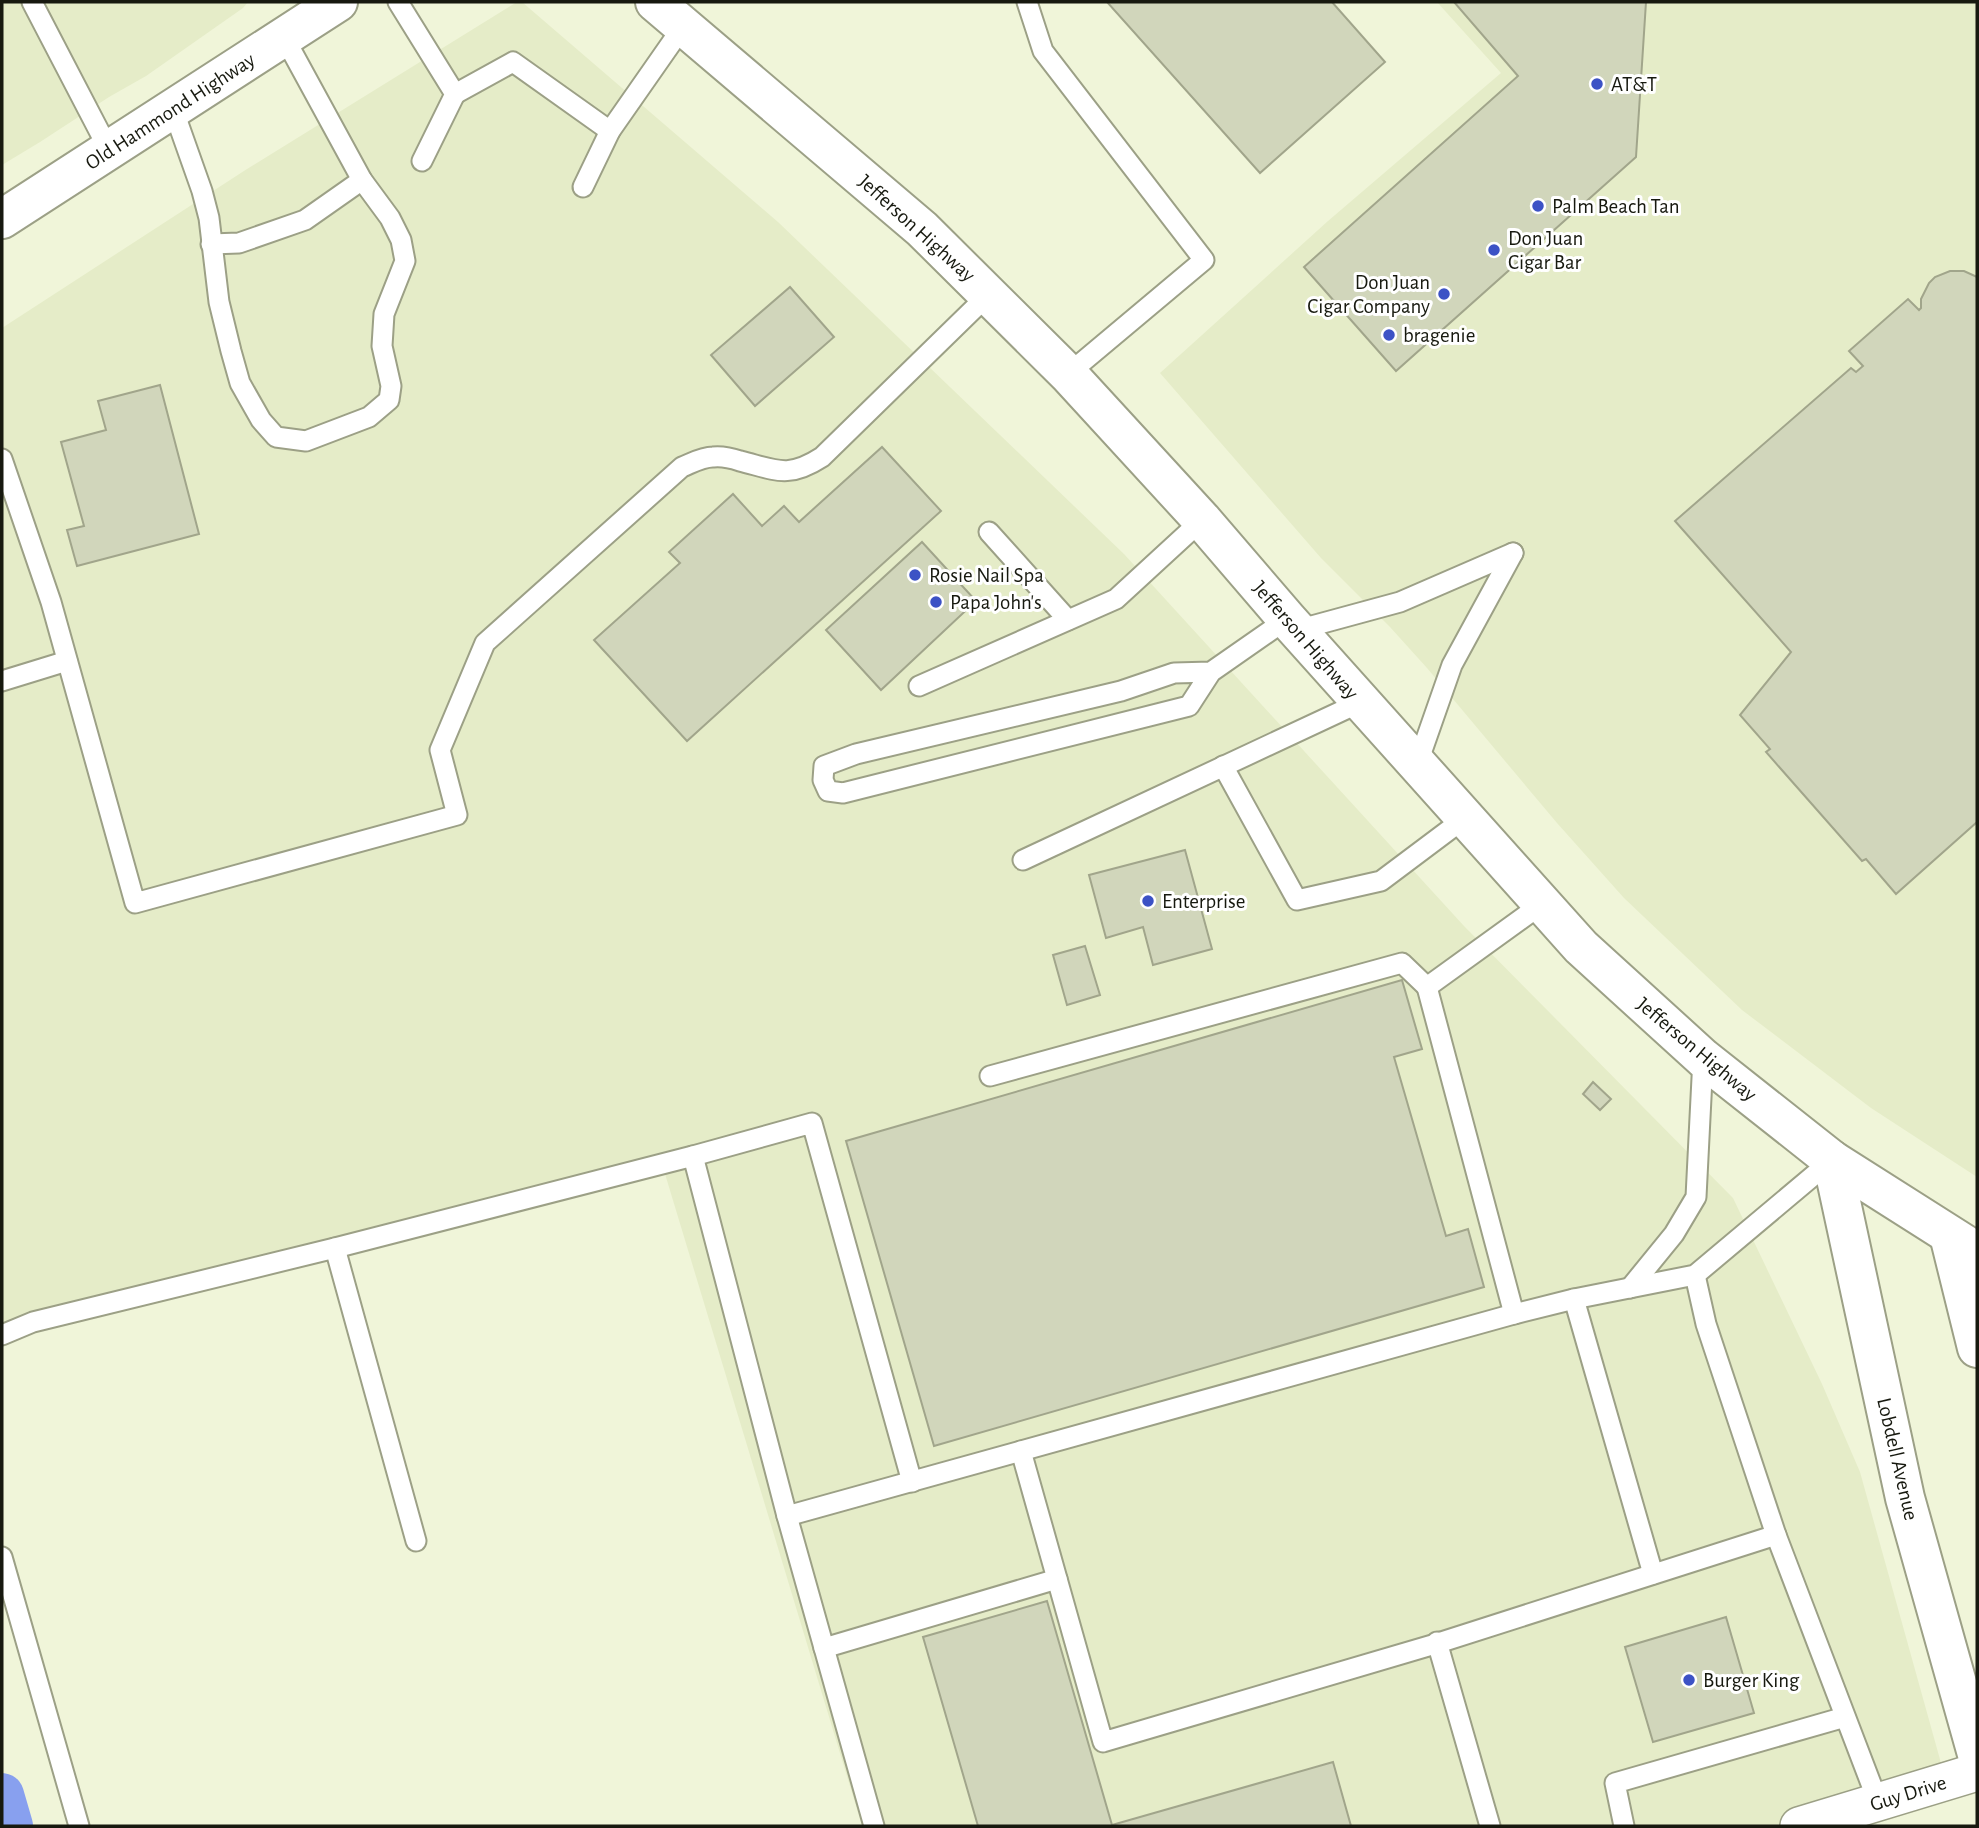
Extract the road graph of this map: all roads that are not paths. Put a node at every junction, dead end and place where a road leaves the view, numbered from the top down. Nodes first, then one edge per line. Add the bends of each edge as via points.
1 (32, 2) edge
2 (338, 2) edge
3 (398, 2) edge
4 (1027, 2) edge
5 (669, 13) edge
6 (284, 37) junction
7 (455, 93) junction
8 (173, 109) junction
9 (610, 131) junction
10 (109, 150) junction
11 (422, 161) dead end
12 (362, 180) junction
13 (583, 187) dead end
14 (4, 212) edge
15 (211, 244) junction
16 (988, 295) junction
17 (1068, 374) junction
18 (2, 459) edge
19 (1202, 520) junction
20 (989, 532) dead end
21 (1068, 620) junction
22 (1292, 624) junction
23 (68, 660) junction
24 (1211, 672) junction
25 (2, 681) edge
26 (919, 686) dead end
27 (1361, 702) junction
28 (1417, 765) junction
29 (1223, 766) junction
30 (1465, 818) junction
31 (1023, 860) dead end
32 (1542, 904) junction
33 (1427, 988) junction
34 (1703, 1058) junction
35 (990, 1076) dead end
36 (693, 1156) junction
37 (1832, 1160) junction
38 (1963, 1243) edge
39 (335, 1248) junction
40 (1695, 1275) junction
41 (1630, 1288) junction
42 (1574, 1299) junction
43 (1514, 1314) junction
44 (2, 1335) edge
45 (1977, 1348) edge
46 (1021, 1451) junction
47 (912, 1482) junction
48 (788, 1516) junction
49 (1776, 1535) junction
50 (416, 1541) dead end
51 (2, 1557) edge
52 (1653, 1574) junction
53 (1057, 1578) junction
54 (1437, 1642) junction
55 (824, 1648) junction
56 (1845, 1717) junction
57 (1977, 1754) edge
58 (1977, 1772) edge
59 (1878, 1802) junction
60 (79, 1826) edge
61 (874, 1826) edge
62 (1490, 1826) edge
63 (1624, 1826) edge
64 (1799, 1826) edge

1 - 10 lane
2 - 6 main road, Old Hammond Highway
3 - 7 lane
4 - 17 lane via 1044,51 1204,260
5 - 9 lane
5 - 16 main road, Jefferson Highway via 922,229
6 - 8 main road, Old Hammond Highway
6 - 12 lane
7 - 9 lane via 513,62
7 - 11 lane
8 - 10 main road, Old Hammond Highway
8 - 15 lane via 202,191
9 - 13 lane
10 - 14 main road, Old Hammond Highway
12 - 15 lane via 305,220 239,243
12 - 15 lane via 390,218 405,261 384,314 389,400 369,417 306,441 276,437 240,383 219,302
16 - 17 main road, Jefferson Highway
16 - 23 lane via 822,457 789,472 713,457 682,467 485,643 440,750 457,815 135,903
17 - 19 main road, Jefferson Highway
18 - 23 lane
19 - 21 lane via 1116,600
19 - 22 main road, Jefferson Highway
20 - 21 lane
21 - 26 lane
22 - 24 lane
22 - 27 main road, Jefferson Highway
22 - 28 lane via 1400,602 1513,553 1452,666
23 - 25 lane
24 - 24 lane via 1174,673 1121,691 856,754 824,766 823,780 828,791 844,793 1189,706
27 - 28 main road, Jefferson Highway
27 - 29 lane
28 - 30 main road, Jefferson Highway
29 - 30 lane via 1297,900 1381,881
29 - 31 lane
30 - 32 main road, Jefferson Highway
32 - 33 lane
32 - 34 main road, Jefferson Highway via 1581,947
33 - 35 lane via 1402,963
33 - 43 lane
34 - 37 main road, Jefferson Highway
34 - 41 lane via 1696,1197 1674,1234
36 - 39 lane
36 - 47 lane via 812,1123
36 - 48 lane
37 - 38 main road, Jefferson Highway
37 - 40 lane
37 - 57 main road, Lobdell Avenue via 1905,1498
38 - 45 main road
39 - 44 lane via 33,1322
39 - 50 lane
40 - 41 lane
40 - 49 lane via 1706,1324
41 - 42 lane
42 - 43 lane
42 - 52 lane
43 - 46 lane
46 - 47 lane
46 - 53 lane
47 - 48 lane
48 - 55 lane
49 - 52 lane
49 - 56 lane
51 - 60 lane
52 - 54 lane
53 - 54 lane via 1103,1742
53 - 55 lane
54 - 62 lane
55 - 61 lane
56 - 59 lane
56 - 63 lane via 1615,1783
58 - 59 street, Guy Drive
59 - 64 street, Guy Drive

